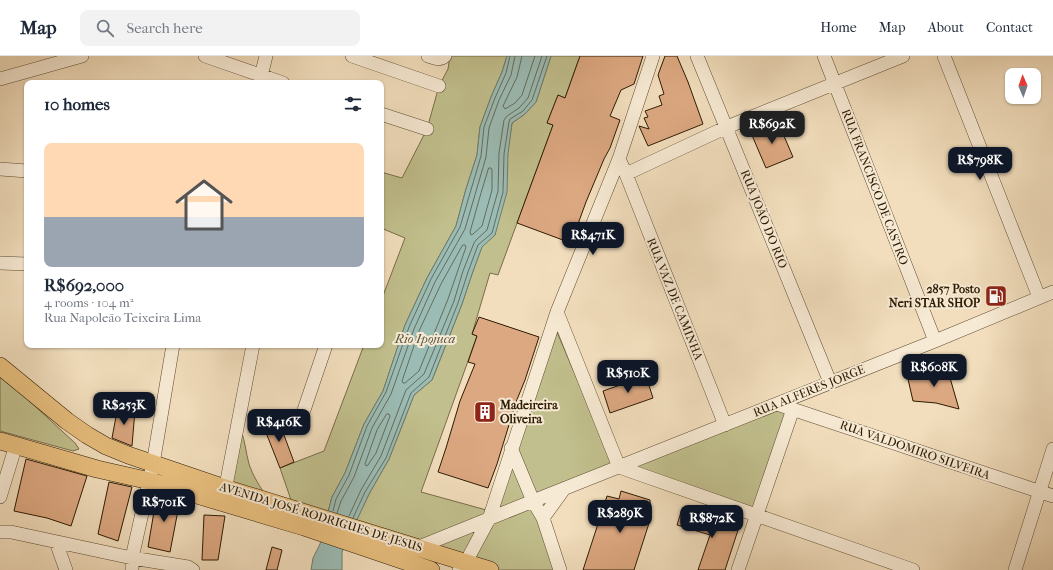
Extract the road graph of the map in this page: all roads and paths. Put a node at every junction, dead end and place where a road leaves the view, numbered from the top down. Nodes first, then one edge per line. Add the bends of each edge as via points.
1 (82, 56) edge
2 (205, 56) edge
3 (266, 56) edge
4 (352, 56) edge
5 (654, 56) edge
6 (698, 56) edge
7 (824, 56) edge
8 (903, 56) edge
9 (944, 56) edge
10 (0, 79) edge
11 (259, 79) edge
12 (835, 84) junction
13 (439, 86) dead end
14 (384, 115) edge
15 (727, 127) junction
16 (427, 129) dead end
17 (618, 159) junction
18 (0, 169) edge
19 (24, 171) edge
20 (626, 174) junction
21 (0, 263) edge
22 (24, 264) edge
23 (1053, 292) edge
24 (1039, 297) junction
25 (557, 312) junction
26 (935, 341) junction
27 (173, 348) edge
28 (252, 348) edge
29 (325, 348) edge
30 (0, 366) edge
31 (830, 382) junction
32 (778, 404) junction
33 (793, 409) junction
34 (304, 410) dead end
35 (725, 424) junction
36 (8, 443) edge
37 (512, 448) junction
38 (1053, 449) edge
39 (153, 464) junction
40 (619, 467) junction
41 (150, 481) junction
42 (564, 489) junction
43 (1040, 492) junction
44 (224, 495) junction
45 (1053, 496) edge
46 (0, 497) edge
47 (532, 501) junction
48 (757, 516) junction
49 (542, 518) junction
50 (489, 519) junction
51 (0, 532) edge
52 (56, 542) junction
53 (390, 547) junction
54 (420, 548) junction
55 (132, 564) edge
56 (462, 566) edge
57 (66, 570) edge
58 (193, 570) edge
59 (431, 570) edge
60 (490, 570) edge
61 (560, 570) edge
62 (738, 570) edge
63 (914, 570) edge
64 (1015, 570) edge

1 - 10 street
2 - 11 street
3 - 11 street
4 - 13 street
5 - 17 street
6 - 15 street, RUA JOÃO DO RIO
7 - 12 street, RUA FRANCISCO DE CASTRO
8 - 12 street
9 - 24 street
12 - 15 street
12 - 26 street, RUA FRANCISCO DE CASTRO
14 - 16 street
15 - 20 street
15 - 31 street, RUA JOÃO DO RIO
17 - 20 street, RUA VAZ DE CAMINHA
17 - 25 street
18 - 19 street
20 - 35 street, RUA VAZ DE CAMINHA
21 - 22 street
23 - 24 street, RUA ALFERES JORGE
24 - 26 street, RUA ALFERES JORGE
25 - 37 street
25 - 40 street
26 - 31 street, RUA ALFERES JORGE
27 - 39 street
28 - 44 street
29 - 34 street
30 - 39 main road, AVENIDA JOSÉ RODRIGUES DE JESUS via 87,435 106,446
31 - 32 street, RUA ALFERES JORGE
32 - 33 street, RUA VALDOMIRO SILVEIRA
32 - 35 street, RUA ALFERES JORGE
33 - 43 street, RUA VALDOMIRO SILVEIRA
33 - 48 street
35 - 40 street, RUA ALFERES JORGE
36 - 41 main road, AVENIDA JOSÉ RODRIGUES DE JESUS via 97,469
36 - 46 street
37 - 47 street
37 - 50 street
38 - 43 street
39 - 41 street
39 - 44 main road, AVENIDA JOSÉ RODRIGUES DE JESUS
40 - 42 street, RUA ALFERES JORGE
40 - 48 street
41 - 44 main road, AVENIDA JOSÉ RODRIGUES DE JESUS
41 - 55 street
42 - 47 street, RUA ALFERES JORGE
42 - 49 street
43 - 45 street, RUA VALDOMIRO SILVEIRA
43 - 64 street
44 - 53 main road, AVENIDA JOSÉ RODRIGUES DE JESUS
47 - 49 street
47 - 50 street, RUA ALFERES JORGE
48 - 62 street
48 - 63 street
49 - 61 street
50 - 54 street, RUA ALFERES JORGE
50 - 56 street
51 - 52 street
52 - 55 street
52 - 57 street
53 - 54 main road, AVENIDA JOSÉ RODRIGUES DE JESUS
53 - 59 main road, AVENIDA JOSÉ RODRIGUES DE JESUS
54 - 56 main road, AVENIDA JOSÉ RODRIGUES DE JESUS
55 - 58 street via 188,567
56 - 60 main road, AVENIDA JOSÉ RODRIGUES DE JESUS

